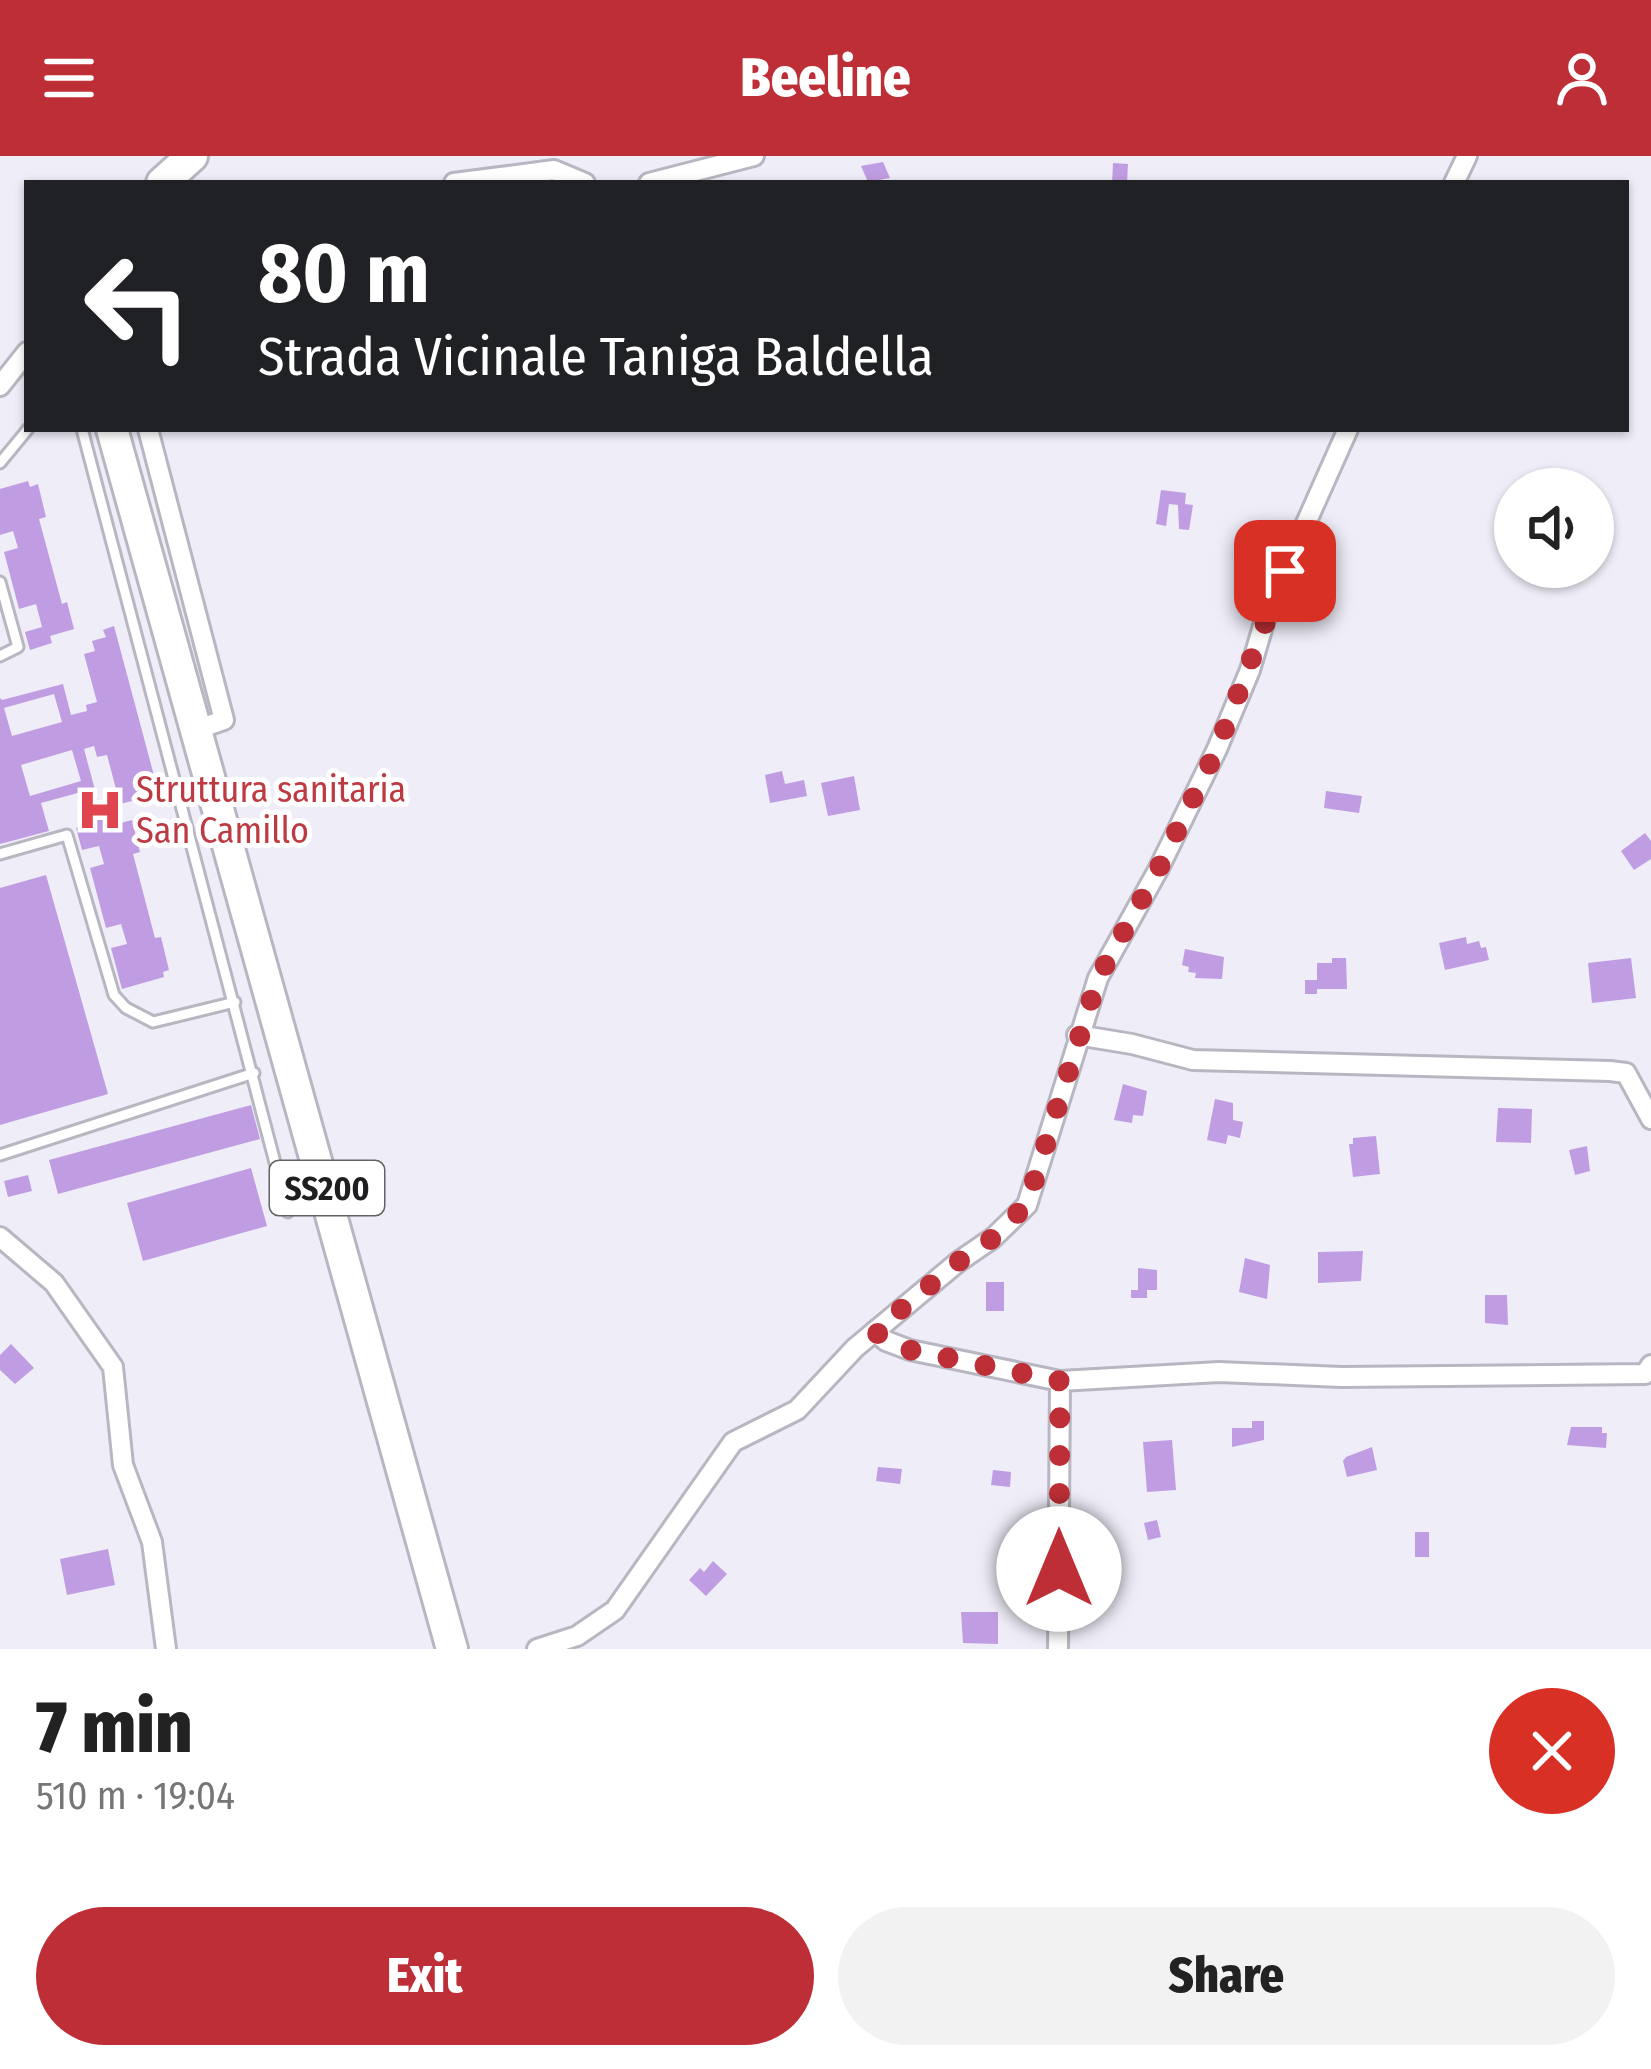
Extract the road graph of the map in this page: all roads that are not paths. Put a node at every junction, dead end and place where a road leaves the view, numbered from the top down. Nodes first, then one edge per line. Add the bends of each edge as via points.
1 (192, 156) edge
2 (754, 156) edge
3 (165, 180) edge
4 (477, 180) edge
5 (578, 180) edge
6 (661, 180) edge
7 (24, 356) edge
8 (0, 386) edge
9 (26, 432) edge
10 (83, 432) edge
11 (113, 432) edge
12 (149, 432) edge
13 (1347, 432) edge
14 (0, 464) edge
15 (0, 582) edge
16 (0, 656) edge
17 (198, 729) junction
18 (0, 854) edge
19 (235, 1002) junction
20 (1078, 1035) junction
21 (254, 1073) junction
22 (1651, 1119) edge
23 (0, 1155) edge
24 (288, 1212) dead end
25 (0, 1237) edge
26 (875, 1331) junction
27 (1651, 1365) edge
28 (1060, 1381) junction
29 (450, 1636) edge
30 (166, 1649) edge
31 (464, 1649) edge
32 (537, 1649) edge
33 (1058, 1649) edge

1 - 3 main road
2 - 6 street
4 - 5 street via 554,170
7 - 8 street
9 - 14 lane
10 - 19 lane
11 - 17 main road, SS200
12 - 17 street via 224,720
13 - 20 street via 1269,606 1217,749 1098,978
15 - 16 lane via 18,647
17 - 29 main road, SS200
18 - 19 lane via 67,835 114,995 126,1008 153,1022
19 - 21 lane
20 - 22 street via 1193,1060 1626,1073
20 - 26 street via 1027,1204
21 - 23 lane
21 - 24 lane
25 - 30 street via 54,1283 113,1367 123,1465 152,1542
26 - 28 street via 910,1350
26 - 32 street via 797,1410 733,1442 615,1610 577,1636
27 - 28 street via 1645,1374 1598,1377 1219,1372
28 - 33 street
29 - 31 street

